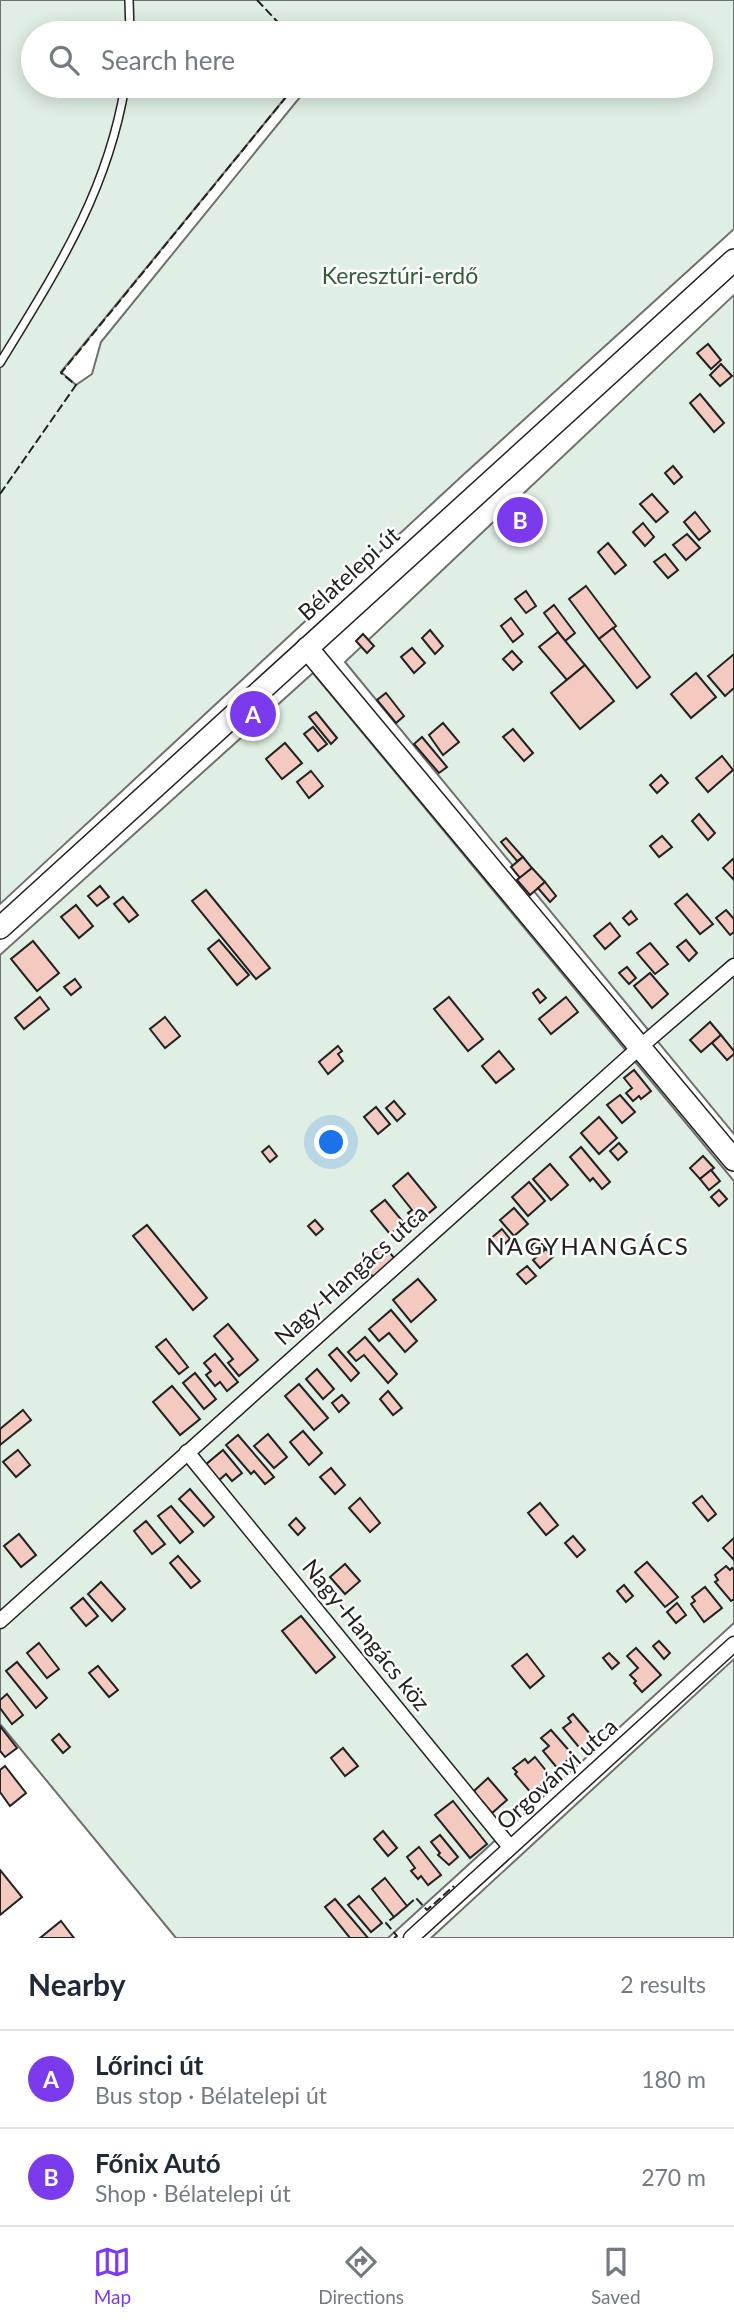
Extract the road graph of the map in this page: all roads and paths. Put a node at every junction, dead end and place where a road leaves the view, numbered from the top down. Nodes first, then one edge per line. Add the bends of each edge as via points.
1 (128, 0) edge
2 (129, 21) edge
3 (123, 98) edge
4 (734, 260) edge
5 (0, 363) edge
6 (307, 648) junction
7 (0, 928) edge
8 (734, 966) edge
9 (640, 1048) junction
10 (734, 1160) edge
11 (187, 1452) junction
12 (0, 1621) edge
13 (734, 1644) edge
14 (510, 1847) junction
15 (411, 1938) edge

1 - 2 lane
3 - 5 lane via 105,169 75,236
4 - 6 main road, Bélatelepi út
6 - 7 main road, Bélatelepi út
6 - 9 main road
8 - 9 street, Nagy-Hangács utca
9 - 10 main road
9 - 11 street, Nagy-Hangács utca
11 - 12 street, Nagy-Hangács utca
11 - 14 street, Nagy-Hangács köz
13 - 14 street, Orgoványi utca
14 - 15 street, Orgoványi utca

